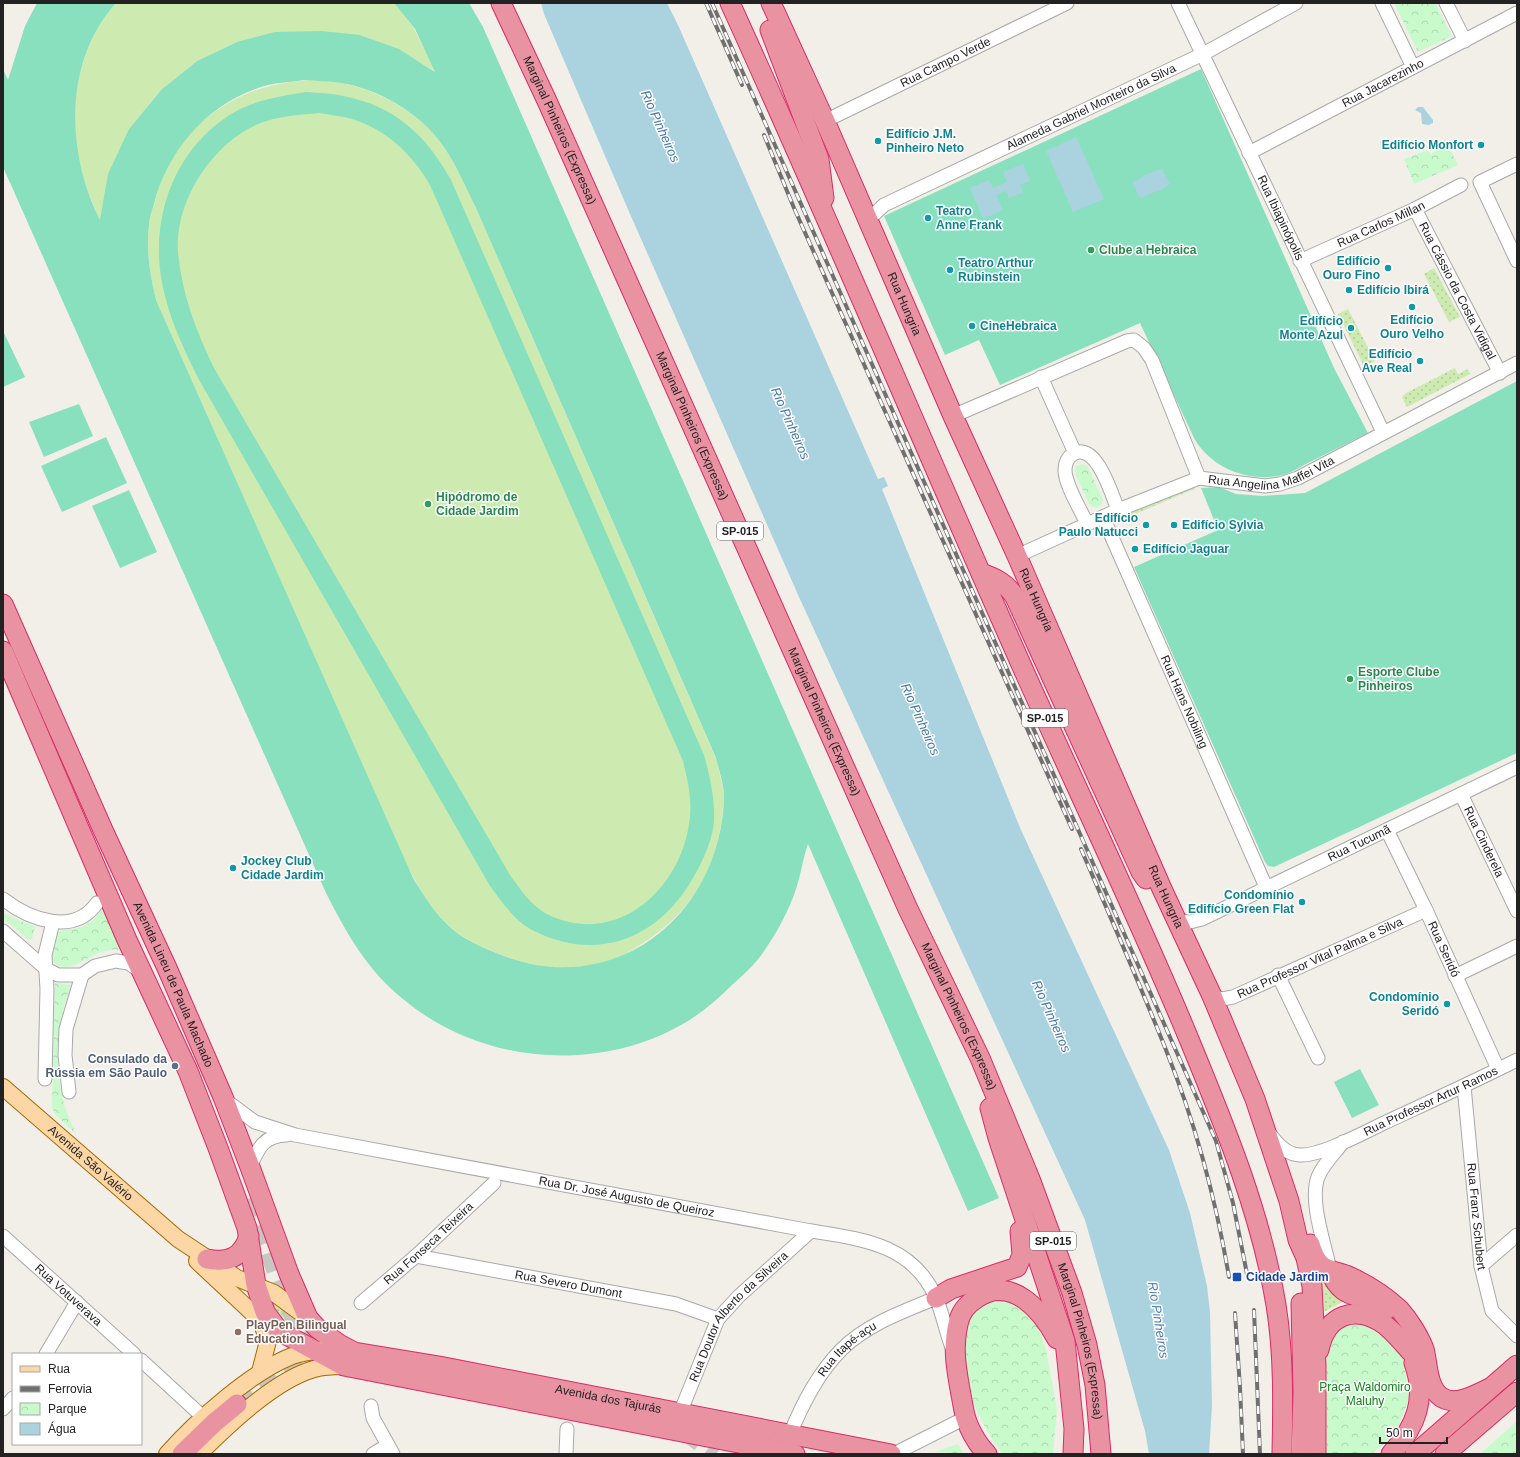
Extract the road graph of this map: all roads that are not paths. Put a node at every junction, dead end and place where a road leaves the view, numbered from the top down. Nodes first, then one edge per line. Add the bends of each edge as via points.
1 (501, 3) edge
2 (730, 3) edge
3 (760, 3) edge
4 (771, 3) edge
5 (1067, 3) edge
6 (1178, 3) edge
7 (1296, 3) edge
8 (1382, 3) edge
9 (1446, 3) edge
10 (1517, 13) edge
11 (1465, 41) junction
12 (1203, 54) junction
13 (1412, 67) junction
14 (825, 121) junction
15 (1249, 153) junction
16 (1517, 164) edge
17 (1461, 185) dead end
18 (1415, 209) junction
19 (864, 212) junction
20 (826, 218) junction
21 (1300, 261) junction
22 (1517, 261) edge
23 (1517, 363) edge
24 (1500, 373) junction
25 (1041, 377) junction
26 (953, 416) junction
27 (1383, 432) junction
28 (1075, 453) junction
29 (1199, 478) junction
30 (1118, 510) junction
31 (1102, 517) junction
32 (1087, 524) junction
33 (1017, 556) junction
34 (981, 573) junction
35 (3, 604) edge
36 (3, 651) edge
37 (1517, 767) edge
38 (1461, 794) junction
39 (1386, 830) junction
40 (95, 865) junction
41 (1266, 887) junction
42 (130, 888) junction
43 (1162, 889) junction
44 (3, 899) edge
45 (97, 903) dead end
46 (1426, 910) junction
47 (1517, 911) edge
48 (1202, 919) junction
49 (1178, 921) junction
50 (53, 922) junction
51 (3, 931) edge
52 (142, 942) junction
53 (1188, 942) junction
54 (1517, 946) edge
55 (46, 969) junction
56 (143, 972) junction
57 (82, 975) junction
58 (1278, 975) junction
59 (1455, 976) junction
60 (1212, 996) junction
61 (980, 1058) junction
62 (1318, 1058) dead end
63 (1517, 1060) edge
64 (1498, 1069) junction
65 (45, 1079) dead end
66 (1464, 1086) junction
67 (4, 1089) edge
68 (69, 1092) dead end
69 (223, 1097) junction
70 (1262, 1123) junction
71 (294, 1135) junction
72 (1343, 1142) junction
73 (250, 1167) junction
74 (1010, 1177) junction
75 (494, 1183) dead end
76 (250, 1198) tunnel mouth
77 (1289, 1201) junction
78 (811, 1231) junction
79 (248, 1232) junction
80 (1517, 1235) edge
81 (3, 1236) edge
82 (178, 1239) junction
83 (1298, 1240) junction
84 (278, 1249) junction
85 (416, 1256) junction
86 (207, 1259) junction
87 (1481, 1266) junction
88 (1330, 1270) junction
89 (256, 1285) junction
90 (986, 1292) junction
91 (936, 1298) junction
92 (77, 1302) junction
93 (361, 1303) dead end
94 (308, 1318) junction
95 (718, 1319) junction
96 (261, 1321) junction
97 (279, 1332) junction
98 (1517, 1336) edge
99 (320, 1350) junction
100 (954, 1351) junction
101 (1411, 1352) junction
102 (47, 1353) edge
103 (133, 1353) edge
104 (349, 1359) junction
105 (284, 1360) junction
106 (1068, 1360) junction
107 (142, 1361) edge
108 (1316, 1365) junction
109 (1517, 1365) edge
110 (260, 1372) junction
111 (1517, 1373) edge
112 (294, 1378) junction
113 (1517, 1380) edge
114 (1490, 1388) junction
115 (1517, 1392) edge
116 (12, 1399) edge
117 (1517, 1402) edge
118 (237, 1404) tunnel mouth
119 (371, 1406) dead end
120 (3, 1408) edge
121 (680, 1413) junction
122 (203, 1417) junction
123 (965, 1418) junction
124 (567, 1429) dead end
125 (790, 1434) junction
126 (391, 1449) edge
127 (171, 1454) edge
128 (199, 1454) edge
129 (373, 1454) edge
130 (566, 1454) edge
131 (795, 1454) edge
132 (891, 1454) edge
133 (894, 1454) edge
134 (987, 1454) edge
135 (1073, 1454) edge
136 (1101, 1454) edge
137 (1282, 1454) edge
138 (1301, 1454) edge
139 (1316, 1454) edge
140 (1391, 1454) edge
141 (1415, 1454) edge
142 (1419, 1454) edge
143 (1435, 1454) edge
144 (1445, 1454) edge
145 (1458, 1454) edge

1 - 61 highway, Marginal Pinheiros (Expressa) / SP-015 via 547,100 908,909
2 - 20 highway, SP-015
3 - 20 highway via 819,160
4 - 14 highway, Rua Hungria
5 - 14 street, Rua Campo Verde
6 - 12 street, Rua Ibiapinópolis
7 - 12 street, Alameda Gabriel Monteiro da Silva
8 - 13 street
9 - 11 street
10 - 11 street, Rua Jacarezinho
11 - 13 street, Rua Jacarezinho
12 - 15 street, Rua Ibiapinópolis
12 - 19 street, Alameda Gabriel Monteiro da Silva via 884,206
13 - 15 street, Rua Jacarezinho
14 - 19 highway, Rua Hungria
15 - 21 street, Rua Ibiapinópolis
16 - 22 street via 1480,182
17 - 18 street, Rua Carlos Millan
18 - 21 street, Rua Carlos Millan
18 - 24 street, Rua Cássio da Costa Vidigal
19 - 26 highway, Rua Hungria
20 - 34 highway, SP-015
21 - 27 street, Rua Ibiapinópolis
23 - 24 street, Rua Angelina Maffei Vita
24 - 27 street, Rua Angelina Maffei Vita
25 - 26 street
25 - 28 street
25 - 29 street via 1127,341 1138,342 1152,360
26 - 33 highway, Rua Hungria
27 - 29 street, Rua Angelina Maffei Vita via 1330,462 1280,484 1250,485
28 - 30 street via 1088,453 1093,457
28 - 32 street via 1067,459 1066,477
29 - 30 street, Rua Angelina Maffei Vita
30 - 31 street, Rua Angelina Maffei Vita
31 - 32 street, Rua Angelina Maffei Vita
31 - 41 street, Rua Hans Nobiling
32 - 33 street, Rua Angelina Maffei Vita
33 - 43 highway, Rua Hungria
34 - 43 highway via 1002,582 1009,587 1015,597 1141,872 1147,881
34 - 137 highway, SP-015 via 1176,1006 1241,1171 1262,1240 1277,1310 1282,1360
35 - 42 highway, Avenida Lineu de Paula Machado
36 - 40 highway, Avenida Lineu de Paula Machado
37 - 38 street, Rua Tucumã
38 - 39 street, Rua Tucumã
38 - 47 street, Rua Cinderela
39 - 41 street, Rua Tucumã
39 - 46 street, Rua Seridó
40 - 52 highway
40 - 56 highway, Avenida Lineu de Paula Machado
41 - 48 street, Rua Tucumã
42 - 52 highway
42 - 69 highway, Avenida Lineu de Paula Machado
43 - 49 highway, Rua Hungria
44 - 50 street via 23,911
45 - 50 street via 86,916 75,921
46 - 58 street, Rua Professor Vital Palma e Silva
46 - 59 street, Rua Seridó
48 - 49 street, Rua Tucumã
48 - 53 street, Rua Tucumã
49 - 53 highway, Rua Hungria
50 - 55 street via 46,946
51 - 55 street
52 - 76 highway via 186,1037
53 - 60 highway, Rua Hungria
54 - 59 street
55 - 57 street via 58,975
55 - 65 street
56 - 57 street via 128,963 116,961 94,966
56 - 79 highway, Avenida Lineu de Paula Machado via 188,1071
57 - 68 street via 66,1029 65,1055
58 - 60 street, Rua Professor Vital Palma e Silva via 1228,998
58 - 62 street
59 - 64 street, Rua Seridó
60 - 70 highway, Rua Hungria via 1242,1066
61 - 74 highway via 998,1138
61 - 136 highway, Marginal Pinheiros (Expressa) / SP-015 via 1030,1179 1072,1293 1095,1385
63 - 64 street, Rua Professor Artur Ramos
64 - 66 street, Rua Professor Artur Ramos
66 - 72 street, Rua Professor Artur Ramos
66 - 87 street, Rua Franz Schubert
67 - 82 main road, Avenida São Valério
69 - 71 street via 255,1122
69 - 73 highway, Avenida Lineu de Paula Machado
70 - 72 street, Rua Professor Artur Ramos via 1278,1144 1293,1154 1307,1154
70 - 77 highway, Rua Hungria
71 - 73 street via 268,1139 260,1147
71 - 78 street, Rua Dr. José Augusto de Queiroz
72 - 88 street, Rua Professor Artur Ramos via 1326,1164 1315,1188
73 - 84 highway, Avenida Lineu de Paula Machado
74 - 91 highway via 1022,1248 1020,1263 1010,1271 951,1289
74 - 106 highway via 1058,1319
75 - 85 street, Rua Fonseca Teixeira
77 - 83 highway
77 - 88 highway via 1305,1231 1314,1257 1319,1264
78 - 91 street, Rua Dr. José Augusto de Queiroz via 865,1239 885,1246 912,1265 927,1281
78 - 95 street, Rua Doutor Alberto da Silveira via 744,1290
79 - 84 highway via 263,1260 270,1267 278,1264
79 - 86 highway via 244,1248 234,1258 223,1261
79 - 89 highway, Avenida Lineu de Paula Machado
80 - 87 street
81 - 92 street, Rua Votuverava
82 - 86 main road, Avenida São Valério
82 - 96 main road, Avenida São Valério via 195,1259
83 - 108 highway via 1306,1258 1312,1286
83 - 138 highway via 1303,1393
84 - 94 highway, Avenida Lineu de Paula Machado
85 - 93 street, Rua Fonseca Teixeira
85 - 95 street, Rua Severo Dumont via 676,1304
86 - 89 main road, Avenida São Valério via 237,1278
87 - 98 street, Rua Franz Schubert via 1492,1311
88 - 101 highway via 1339,1288 1382,1307 1394,1318
88 - 114 highway via 1371,1287 1402,1313 1421,1343 1430,1380 1443,1398 1460,1400
89 - 94 main road, Avenida São Valério via 284,1299
89 - 97 highway, Avenida Lineu de Paula Machado via 265,1312
90 - 91 highway via 955,1299
90 - 100 highway via 971,1301 963,1310 958,1323
90 - 106 highway via 1009,1292 1034,1306 1046,1319
91 - 100 street, Rua Dr. José Augusto de Queiroz
91 - 125 street, Rua Itapé-açu via 892,1317 842,1348 820,1374 805,1398
92 - 102 street
92 - 103 street, Rua Votuverava
94 - 104 highway, Avenida Lineu de Paula Machado
95 - 121 street, Rua Doutor Alberto da Silveira
96 - 97 main road, Avenida São Valério
96 - 110 main road via 268,1341
97 - 99 highway, Avenida Lineu de Paula Machado
99 - 104 highway, Avenida Lineu de Paula Machado
99 - 105 main road
100 - 123 highway
101 - 108 highway via 1385,1325 1364,1315 1354,1314 1337,1319 1329,1325 1320,1343
101 - 140 highway via 1419,1382 1417,1414 1411,1429
104 - 112 main road
104 - 121 highway, Avenida dos Tajurás via 439,1366
104 - 131 highway, Avenida dos Tajurás
105 - 110 main road
105 - 112 main road via 295,1366
106 - 135 highway via 1074,1429
107 - 122 street
108 - 139 highway
109 - 114 highway
110 - 122 main road
111 - 142 highway
112 - 128 main road via 263,1397 228,1425
113 - 143 highway
114 - 141 highway
115 - 144 highway
116 - 120 street
117 - 145 highway
118 - 127 highway
119 - 126 street via 373,1418
121 - 125 highway, Avenida dos Tajurás
122 - 127 main road
123 - 133 street
123 - 134 highway via 980,1448
124 - 130 street
125 - 132 highway, Avenida dos Tajurás
126 - 129 street

